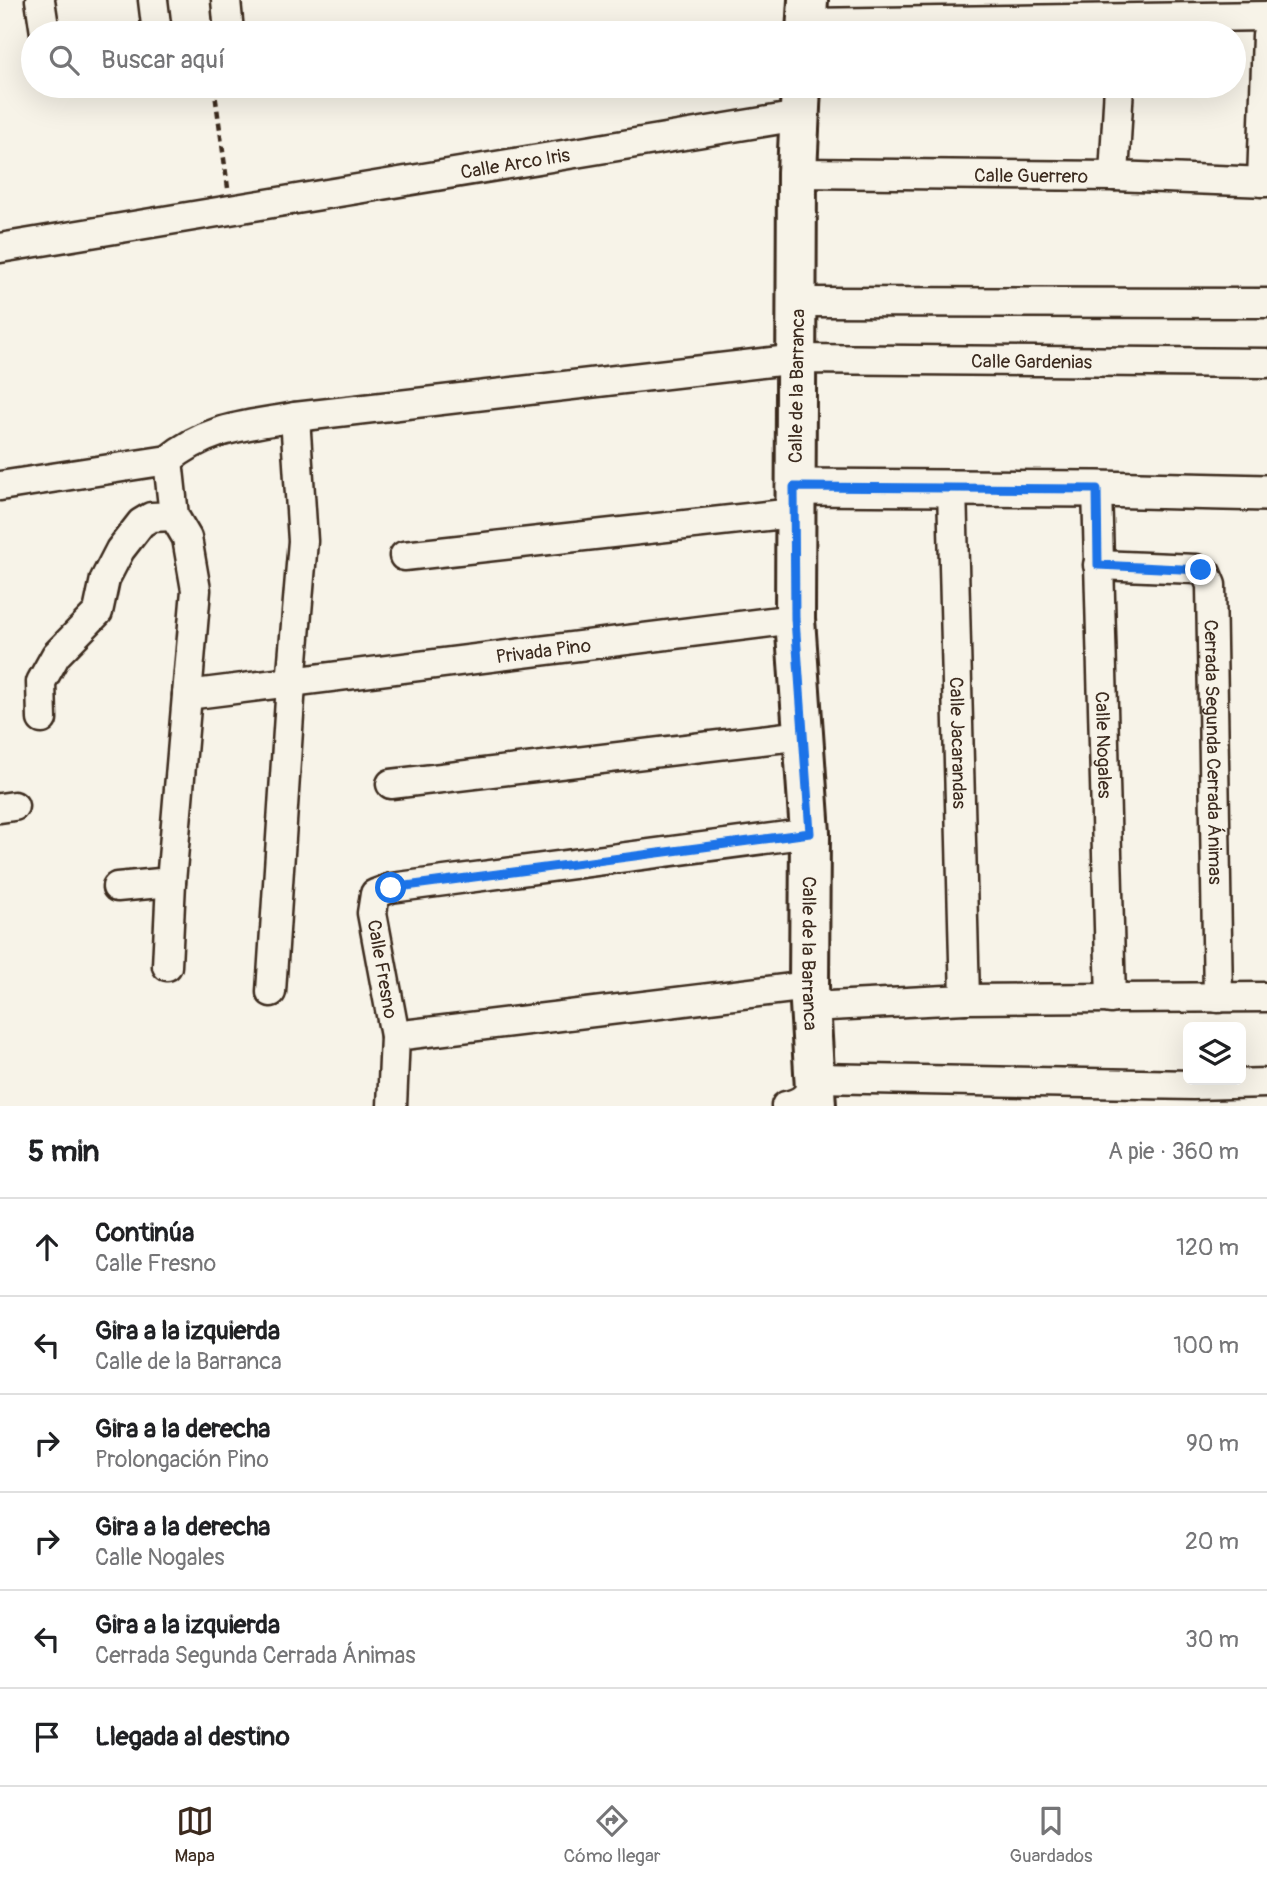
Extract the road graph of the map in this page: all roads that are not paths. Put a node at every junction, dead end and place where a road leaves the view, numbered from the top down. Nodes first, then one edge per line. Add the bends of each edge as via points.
1 (40, 0) edge
2 (153, 0) edge
3 (226, 0) edge
4 (1267, 16) edge
5 (1169, 18) junction
6 (807, 19) edge
7 (43, 21) edge
8 (156, 21) edge
9 (228, 21) edge
10 (1163, 21) edge
11 (1267, 35) edge
12 (1118, 98) edge
13 (800, 101) edge
14 (797, 173) junction
15 (1114, 176) junction
16 (1265, 182) edge
17 (0, 248) edge
18 (797, 302) junction
19 (1267, 303) edge
20 (797, 359) junction
21 (1267, 363) edge
22 (295, 417) junction
23 (168, 460) junction
24 (0, 486) edge
25 (952, 487) junction
26 (1097, 489) junction
27 (1267, 493) edge
28 (794, 500) junction
29 (174, 516) junction
30 (404, 556) dead end
31 (1098, 565) junction
32 (795, 619) junction
33 (291, 684) junction
34 (187, 695) junction
35 (42, 719) dead end
36 (803, 735) junction
37 (391, 783) dead end
38 (810, 833) junction
39 (171, 881) junction
40 (117, 887) dead end
41 (167, 966) dead end
42 (271, 992) dead end
43 (809, 996) junction
44 (1267, 997) edge
45 (1218, 998) junction
46 (965, 999) junction
47 (1111, 999) junction
48 (395, 1036) junction
49 (1267, 1083) edge
50 (816, 1092) edge
51 (1194, 1095) edge
52 (392, 1106) edge
53 (786, 1106) edge

1 - 7 street
2 - 8 street
3 - 9 street
4 - 5 street
5 - 6 street
5 - 10 street
11 - 16 street
12 - 15 street
13 - 14 main road, Calle de la Barranca
13 - 17 street, Calle Arco Iris
14 - 15 street, Calle Guerrero
14 - 18 main road, Calle de la Barranca
15 - 16 street, Calle Guerrero
18 - 19 street
18 - 20 main road, Calle de la Barranca
20 - 21 street, Calle Gardenias
20 - 22 street, Calle Gardenias
20 - 28 main road, Calle de la Barranca
22 - 23 street, Calle Gardenias via 216,431 186,445
22 - 33 street via 303,541
23 - 24 street
23 - 29 street
25 - 26 street
25 - 28 street
25 - 46 street, Calle Jacarandas
26 - 27 street
26 - 31 street, Calle Nogales
28 - 30 street
28 - 32 main road, Calle de la Barranca
29 - 34 street via 187,538 196,590
29 - 35 street via 151,517 141,523 120,550 105,579 98,612 56,655 41,682
31 - 45 street, Cerrada Segunda Cerrada Ánimas via 1196,569 1206,573 1211,585
31 - 47 street, Calle Nogales
32 - 33 street, Privada Pino
32 - 36 main road, Calle de la Barranca
33 - 34 street, Privada Pino
33 - 42 street
34 - 39 street
36 - 37 street
36 - 38 main road, Calle de la Barranca
38 - 43 main road, Calle de la Barranca
38 - 48 street, Calle Fresno via 383,890 375,894 372,913
39 - 40 street
39 - 41 street
43 - 46 street
43 - 48 street
43 - 50 main road, Calle de la Barranca
44 - 45 street
45 - 47 street
46 - 47 street
48 - 52 street, Calle Fresno
49 - 51 street
50 - 51 street
50 - 53 street via 803,1102

